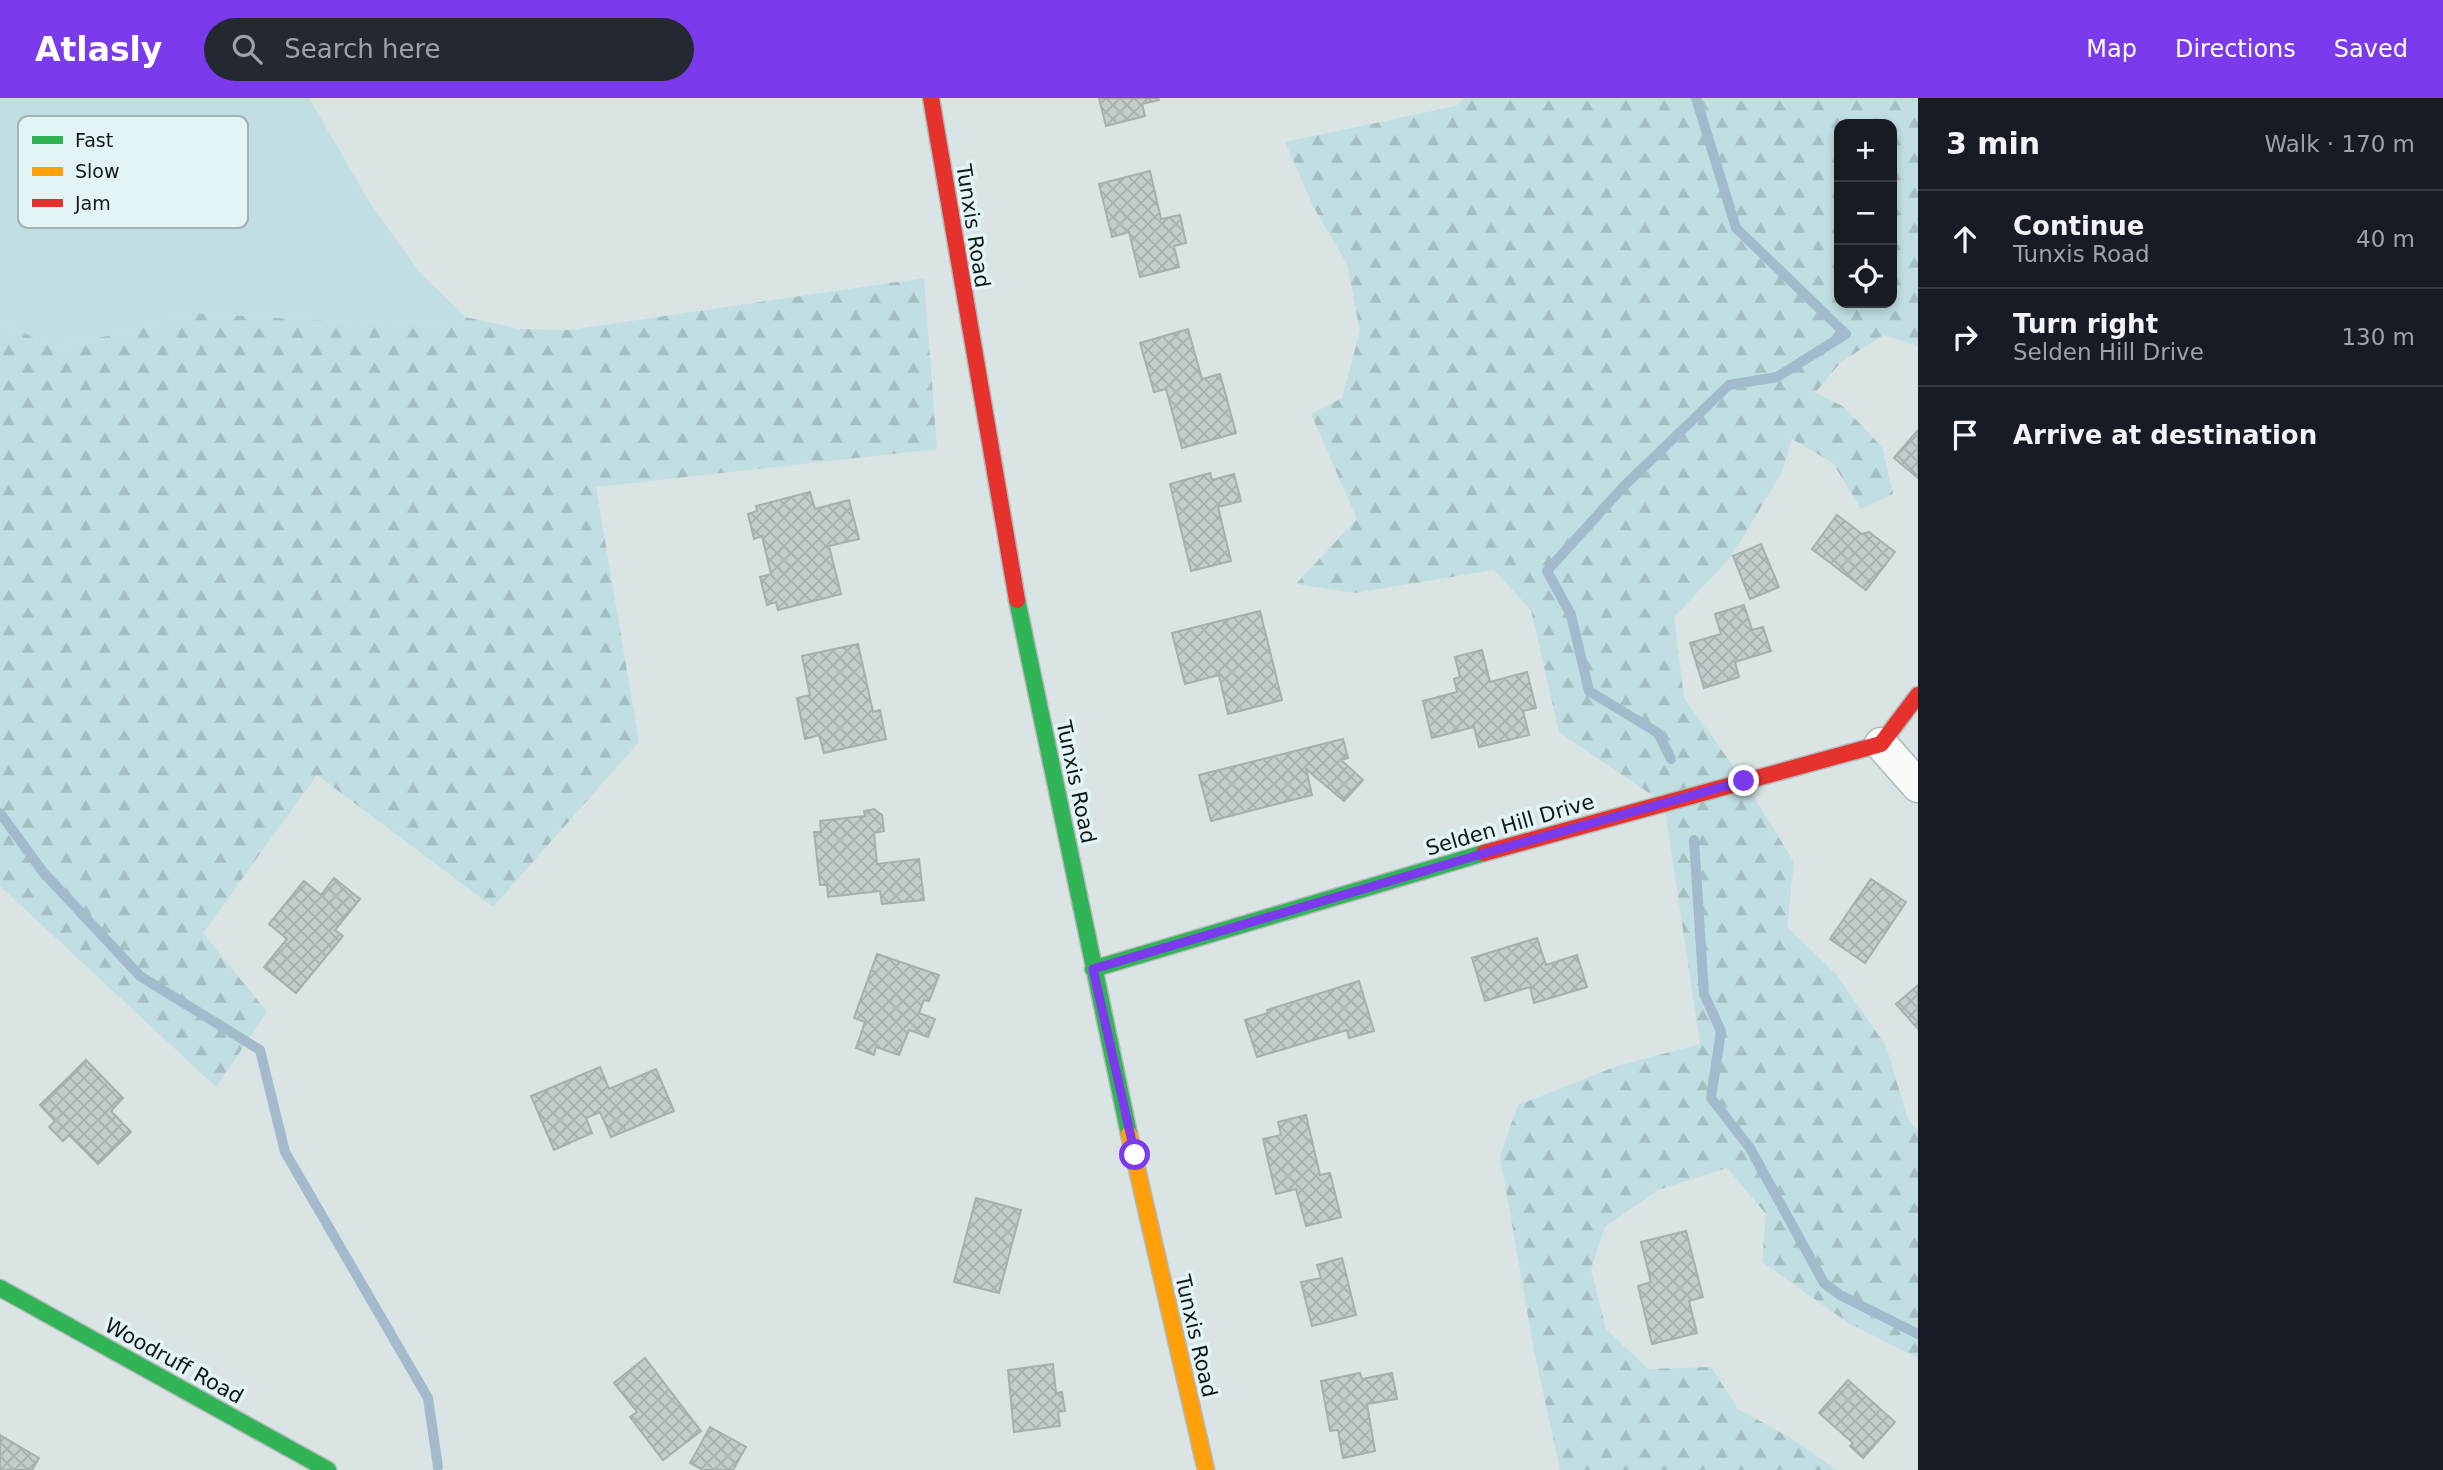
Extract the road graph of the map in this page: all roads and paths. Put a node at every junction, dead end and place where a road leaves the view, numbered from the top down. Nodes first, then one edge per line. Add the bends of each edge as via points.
1 (931, 98) edge
2 (1918, 695) edge
3 (1881, 744) junction
4 (1918, 786) edge
5 (1093, 969) junction
6 (0, 1288) edge
7 (328, 1470) edge
8 (1206, 1470) edge

1 - 5 street, Tunxis Road via 1017,599
2 - 3 street
3 - 4 street
3 - 5 street, Selden Hill Drive via 1492,851
5 - 8 street, Tunxis Road
6 - 7 street, Woodruff Road

